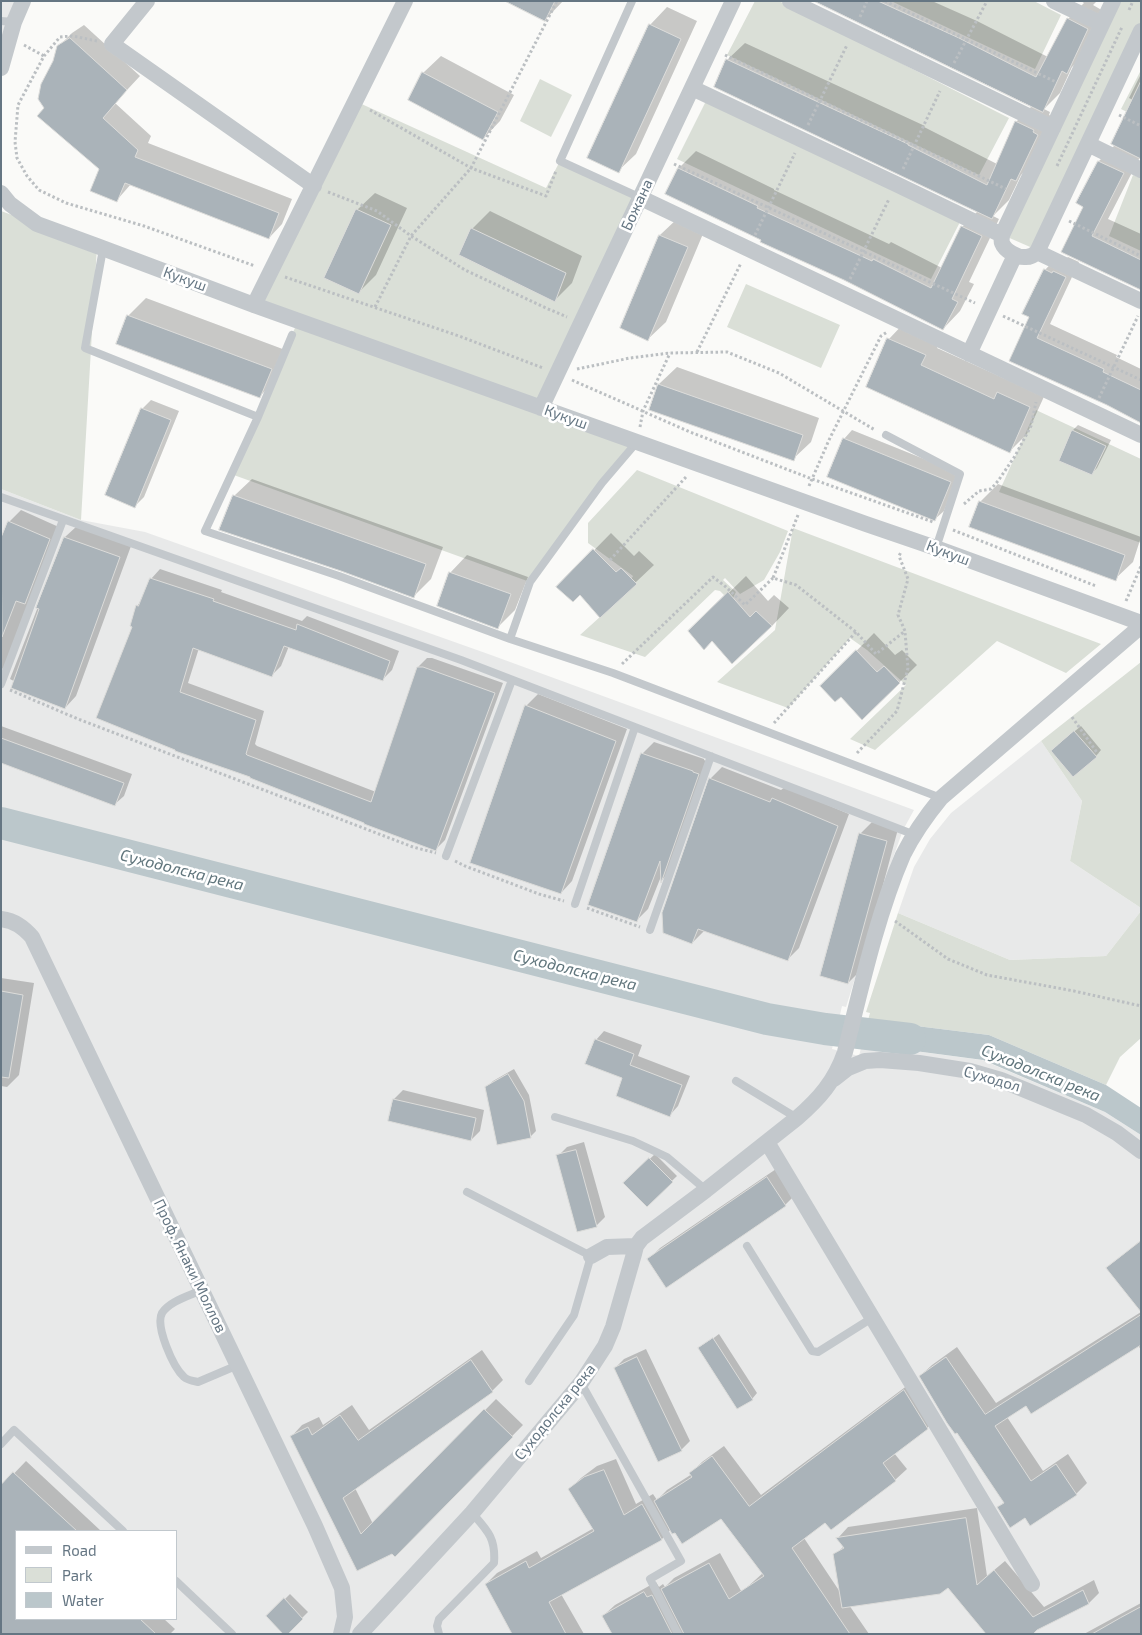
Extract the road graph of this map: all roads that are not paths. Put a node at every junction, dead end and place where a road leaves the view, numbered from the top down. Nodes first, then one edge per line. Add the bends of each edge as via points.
1 (23, 1) edge
2 (147, 1) edge
3 (405, 1) edge
4 (632, 1) edge
5 (733, 1) edge
6 (790, 1) edge
7 (1054, 1) edge
8 (1113, 1) edge
9 (1102, 24) junction
10 (9, 27) edge
11 (1139, 38) edge
12 (1, 68) edge
13 (692, 88) junction
14 (1052, 128) junction
15 (1088, 144) junction
16 (1141, 170) edge
17 (314, 186) junction
18 (1, 194) edge
19 (641, 198) junction
20 (1, 210) edge
21 (37, 224) junction
22 (1002, 235) junction
23 (103, 249) junction
24 (1038, 252) junction
25 (1015, 255) junction
26 (1141, 301) edge
27 (254, 305) junction
28 (292, 335) dead end
29 (969, 354) junction
30 (541, 408) junction
31 (258, 417) junction
32 (886, 435) road end
33 (1141, 436) edge
34 (637, 442) junction
35 (1, 497) edge
36 (64, 520) junction
37 (936, 548) junction
38 (1141, 624) edge
39 (510, 639) junction
40 (512, 680) junction
41 (1, 685) edge
42 (636, 727) junction
43 (711, 756) junction
44 (941, 798) junction
45 (915, 835) junction
46 (446, 856) road end
47 (574, 904) road end
48 (1, 919) edge
49 (650, 930) road end
50 (833, 1080) junction
51 (736, 1081) dead end
52 (555, 1117) dead end
53 (797, 1118) junction
54 (767, 1142) junction
55 (1141, 1151) edge
56 (706, 1190) junction
57 (467, 1192) dead end
58 (636, 1246) junction
59 (746, 1246) dead end
60 (591, 1256) junction
61 (202, 1290) junction
62 (872, 1318) junction
63 (238, 1365) junction
64 (530, 1380) dead end
65 (581, 1384) junction
66 (1, 1444) edge
67 (472, 1513) junction
68 (122, 1530) edge
69 (178, 1583) edge
70 (1032, 1584) dead end
71 (232, 1634) edge
72 (342, 1634) edge
73 (360, 1634) edge
74 (439, 1634) edge
75 (678, 1634) edge

1 - 10 street
2 - 17 street via 112,44
3 - 17 street
4 - 19 lane via 560,161
5 - 13 street, Божана
6 - 14 street
7 - 9 street
8 - 9 street
9 - 14 street
10 - 12 street
11 - 15 street
13 - 19 street, Божана
13 - 22 street
14 - 22 street
15 - 16 street
15 - 24 street
17 - 27 street
18 - 21 street, Кукуш
19 - 29 street
19 - 30 street, Божана
20 - 21 street
21 - 23 street, Кукуш
22 - 25 street via 1002,244
23 - 27 street, Кукуш
23 - 31 lane via 84,348
24 - 25 street via 1024,258
24 - 26 street
25 - 29 street
27 - 30 street, Кукуш
28 - 31 lane
29 - 33 street
30 - 34 street, Кукуш
31 - 39 lane via 205,531
32 - 37 lane via 960,474
34 - 37 street, Кукуш
34 - 39 lane via 602,483 530,582
35 - 36 lane
36 - 40 lane
36 - 41 lane
37 - 38 street, Кукуш
38 - 44 street
39 - 44 lane via 613,673
40 - 42 lane
40 - 46 lane
42 - 43 lane
42 - 47 lane
43 - 45 lane
43 - 49 lane
44 - 45 street
45 - 50 street via 904,854 883,911 845,1052
48 - 61 street, Проф. Янаки Моллов via 11,920 32,937
50 - 53 street
50 - 55 street, Суходол via 848,1068 865,1061 880,1060 970,1071 1001,1080 1086,1115
51 - 53 lane
52 - 56 lane via 633,1141 667,1157
53 - 54 street
54 - 56 street
54 - 62 street
56 - 58 street
57 - 60 lane
58 - 60 street via 607,1247
58 - 65 street, Суходолска река via 613,1327
59 - 62 lane via 812,1351 818,1352
60 - 64 lane via 574,1315
61 - 63 street, Проф. Янаки Моллов
61 - 63 lane via 168,1306 161,1315 160,1328 176,1366 185,1378 198,1382
62 - 70 street
63 - 72 street, Проф. Янаки Моллов via 342,1588 345,1617
65 - 67 street, Суходолска река
65 - 75 lane via 681,1561 650,1579
66 - 68 lane via 14,1430
67 - 73 street, Суходолска река
67 - 74 lane via 489,1532 495,1549 494,1563 439,1619
69 - 71 lane

